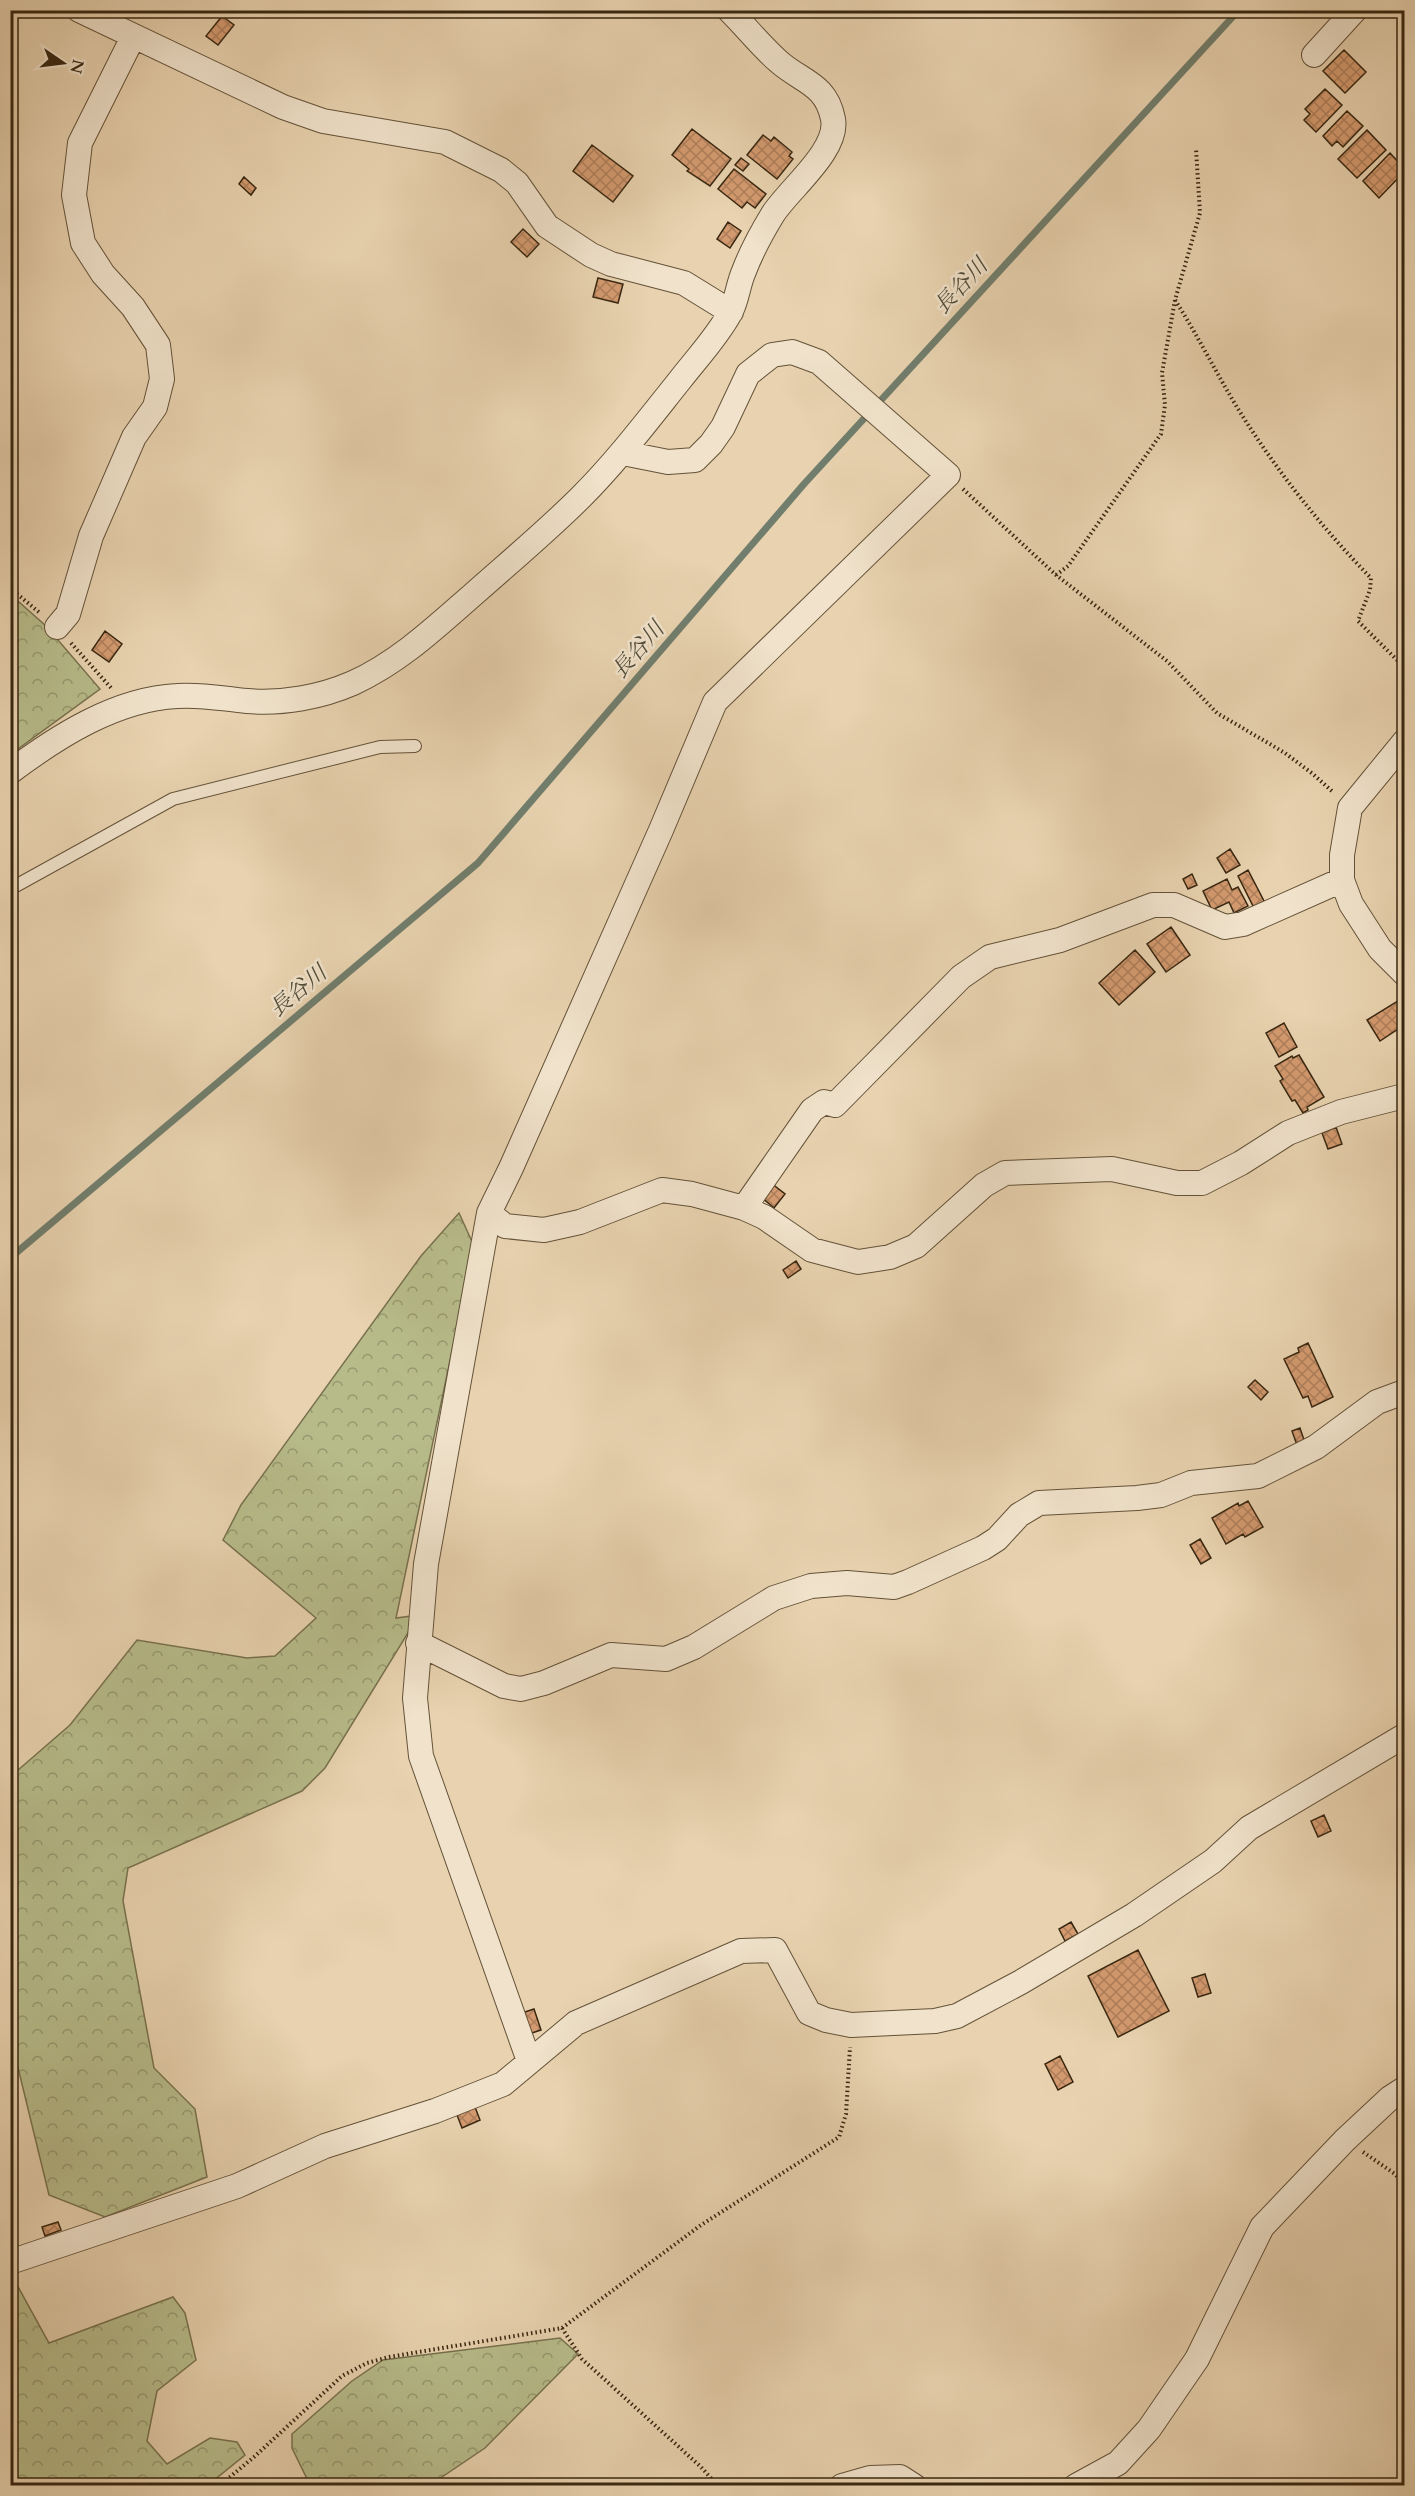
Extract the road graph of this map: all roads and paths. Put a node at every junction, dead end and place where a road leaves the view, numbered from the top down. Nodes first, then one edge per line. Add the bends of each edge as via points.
1 (79, 10) edge
2 (729, 10) edge
3 (1355, 10) edge
4 (133, 37) junction
5 (1314, 56) dead end
6 (1196, 149) dead end
7 (1175, 300) junction
8 (731, 312) junction
9 (622, 453) junction
10 (948, 475) junction
11 (1056, 575) junction
12 (57, 627) dead end
13 (1404, 667) edge
14 (1404, 742) edge
15 (415, 746) dead end
16 (10, 772) edge
17 (1350, 808) junction
18 (1342, 880) junction
19 (10, 889) edge
20 (1404, 973) edge
21 (1404, 1096) edge
22 (744, 1208) junction
23 (489, 1213) junction
24 (1404, 1392) edge
25 (418, 1643) junction
26 (1404, 1736) edge
27 (851, 2025) junction
28 (529, 2061) junction
29 (1404, 2089) edge
30 (1345, 2140) junction
31 (1404, 2184) edge
32 (10, 2262) edge
33 (562, 2328) junction
34 (219, 2486) edge
35 (718, 2486) edge
36 (842, 2486) edge
37 (914, 2486) edge
38 (1076, 2486) edge

1 - 4 street
2 - 8 street via 780,63 813,83 827,99 834,123 829,143 778,206 757,240
3 - 5 street
4 - 8 street via 283,107 323,121 459,147 501,170 516,183 547,226 591,255 684,283
4 - 12 street via 80,143 74,195 83,243 158,345 162,379 155,407 134,437 91,537 68,614
6 - 7 path via 1200,213
7 - 11 path via 1162,373 1165,405 1161,434 1068,566
7 - 13 path via 1244,418 1281,472 1371,578 1358,621
8 - 9 street
9 - 10 street via 668,462 695,460 723,427 748,374 772,355 792,352 819,362
9 - 16 street via 580,499 502,569 417,644 376,671 321,694 283,702 202,696 150,699 81,727 41,748
10 - 11 path
10 - 23 street via 714,702
11 - 17 path via 1167,661 1217,713 1285,753
14 - 17 street
15 - 19 lane via 380,747 172,799
17 - 18 street
18 - 20 street via 1351,904 1380,949
18 - 22 street via 1243,924 1225,927 1174,905 1153,905 1060,940 990,957 961,977 835,1106 824,1102 812,1110
21 - 22 street via 1341,1112 1288,1133 1202,1183 1177,1183 1112,1169 1005,1173 984,1185 916,1246 890,1257 858,1262 812,1250
22 - 23 street via 662,1190 580,1222 544,1230 505,1226
23 - 25 street via 426,1564
24 - 25 street via 1377,1402 1316,1447 1258,1476 1191,1483 1145,1497 1039,1503 1019,1515 983,1548 908,1582 894,1587 847,1583 811,1586 774,1598 694,1647 666,1659 611,1655 521,1689 504,1686
25 - 28 street via 415,1698 421,1756
26 - 27 street via 1250,1828 1213,1861 1134,1915 957,2016 935,2021
27 - 28 street via 809,2013 775,1950 741,1951 576,2023
27 - 33 path via 846,2114 839,2137 701,2225
28 - 32 street via 503,2084 435,2111 325,2146 237,2186
29 - 30 street
30 - 31 path
30 - 38 street via 1262,2227 1197,2360 1149,2429 1118,2463
33 - 34 path via 367,2363 342,2376
33 - 35 path via 582,2359
36 - 37 street via 870,2478 900,2477

